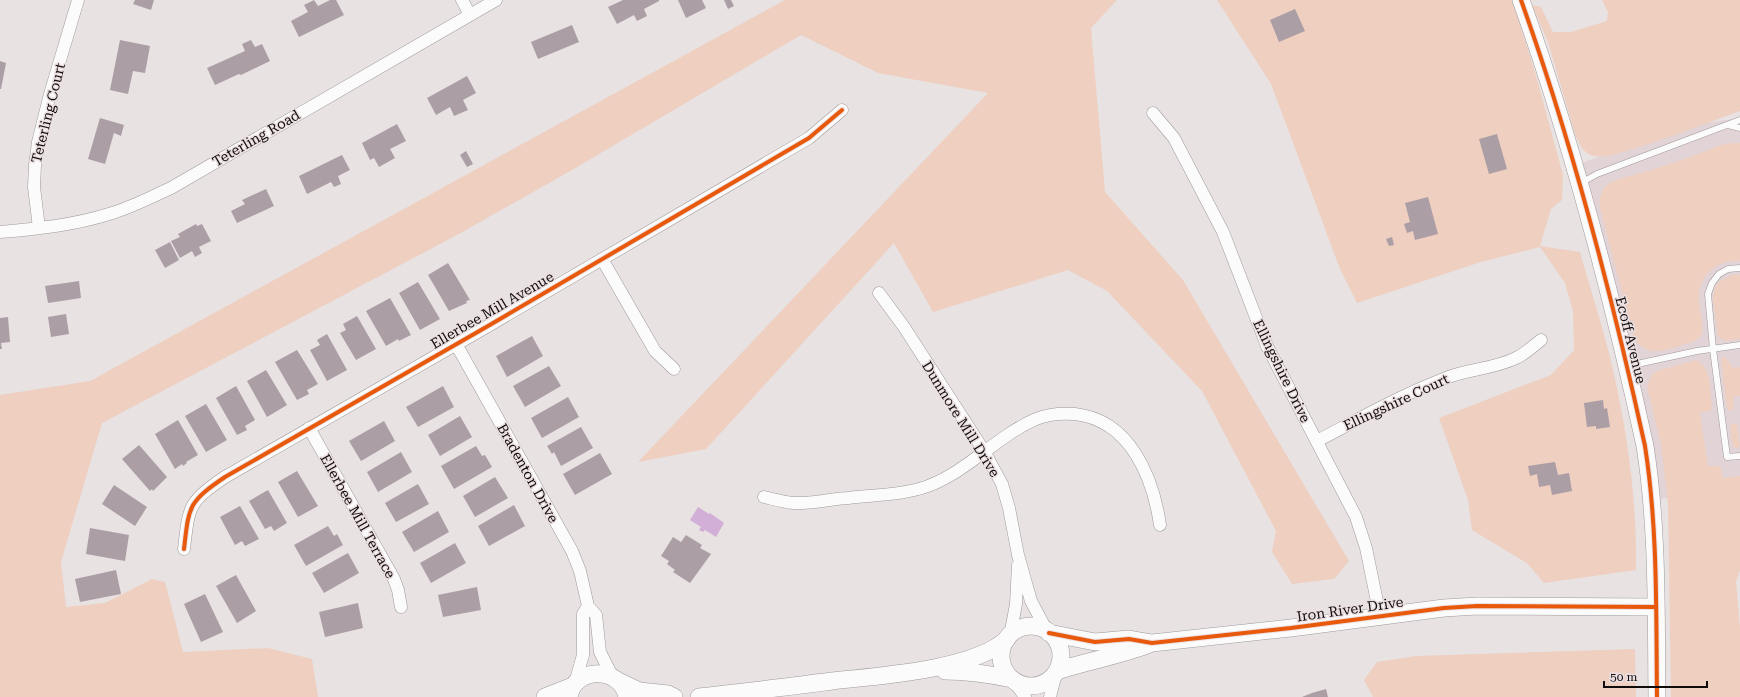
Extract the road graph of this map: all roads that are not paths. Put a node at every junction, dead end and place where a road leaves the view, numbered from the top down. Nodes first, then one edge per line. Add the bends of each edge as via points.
1 (78, 0) edge
2 (462, 0) edge
3 (496, 0) edge
4 (1521, 0) edge
5 (470, 15) junction
6 (842, 110) dead end
7 (1153, 113) dead end
8 (1740, 120) edge
9 (1728, 125) junction
10 (1740, 128) edge
11 (1579, 184) junction
12 (39, 228) junction
13 (0, 232) edge
14 (602, 259) junction
15 (1740, 268) edge
16 (879, 293) dead end
17 (1541, 340) dead end
18 (456, 344) junction
19 (1740, 345) edge
20 (1713, 349) junction
21 (1626, 367) junction
22 (674, 368) dead end
23 (309, 428) junction
24 (1317, 441) junction
25 (984, 451) junction
26 (1740, 456) edge
27 (764, 497) dead end
28 (1160, 525) dead end
29 (184, 549) dead end
30 (1018, 555) junction
31 (588, 606) junction
32 (401, 607) dead end
33 (1656, 607) junction
34 (1380, 616) junction
35 (1048, 632) junction
36 (1008, 638) junction
37 (1152, 643) junction
38 (917, 671) junction
39 (1057, 672) junction
40 (615, 679) junction
41 (1013, 680) junction
42 (572, 689) edge
43 (545, 697) edge
44 (627, 697) edge
45 (674, 697) edge
46 (699, 697) edge
47 (1025, 697) edge
48 (1050, 697) edge
49 (1657, 697) edge

1 - 12 street, Teterling Court via 50,94 34,165
2 - 5 street
3 - 5 street, Teterling Road
4 - 11 street, Ecoff Avenue via 1559,110
5 - 12 street, Teterling Road via 159,194 110,214 76,223
6 - 14 street, Ellerbee Mill Avenue via 809,138
7 - 24 street, Ellingshire Drive via 1174,138 1223,232 1267,346
8 - 9 lane
9 - 10 lane
9 - 11 lane via 1597,174
11 - 21 street, Ecoff Avenue
12 - 13 street, Teterling Road
14 - 18 street, Ellerbee Mill Avenue
14 - 22 street via 655,350
15 - 20 lane via 1728,269 1719,274 1708,294
16 - 25 street, Dunmore Mill Drive via 904,327
17 - 24 street, Ellingshire Court via 1517,358 1440,380
18 - 23 street, Ellerbee Mill Avenue
18 - 31 street, Bradenton Drive via 572,551 580,571
19 - 20 lane
20 - 21 lane
20 - 26 lane via 1727,458
21 - 33 street, Ecoff Avenue via 1650,477 1655,534
23 - 29 street, Ellerbee Mill Avenue via 204,492 194,502 188,515
23 - 32 street, Ellerbee Mill Terrace via 394,579
24 - 34 street, Ellingshire Drive via 1362,533
25 - 27 street via 935,483 914,490 799,503
25 - 28 street via 1029,422 1046,416 1082,415 1097,420 1121,434 1136,456 1154,494
25 - 30 street, Dunmore Mill Drive via 1002,484
30 - 35 street, Dunmore Mill Drive via 1034,608
30 - 36 street, Dunmore Mill Drive via 1016,604
31 - 40 street, Bradenton Drive via 596,615 600,652
31 - 42 street, Bradenton Drive via 583,614 583,655
33 - 34 street, Iron River Drive via 1477,606
33 - 49 street, Ecoff Avenue
34 - 37 street, Iron River Drive
35 - 36 street via 1027,627 1016,631
35 - 37 street, Iron River Drive via 1095,642 1130,640
35 - 39 street via 1055,639 1061,654
36 - 38 street via 999,647 982,655
36 - 41 street via 1003,647 1002,659 1005,671
37 - 39 street, Iron River Drive via 1131,652 1080,663
38 - 41 street via 965,671
38 - 46 street
39 - 41 street via 1050,680 1034,686 1026,686
39 - 48 street
40 - 42 street via 596,673 581,678
40 - 44 street via 623,687
40 - 45 street via 640,691
41 - 47 street
42 - 43 street

